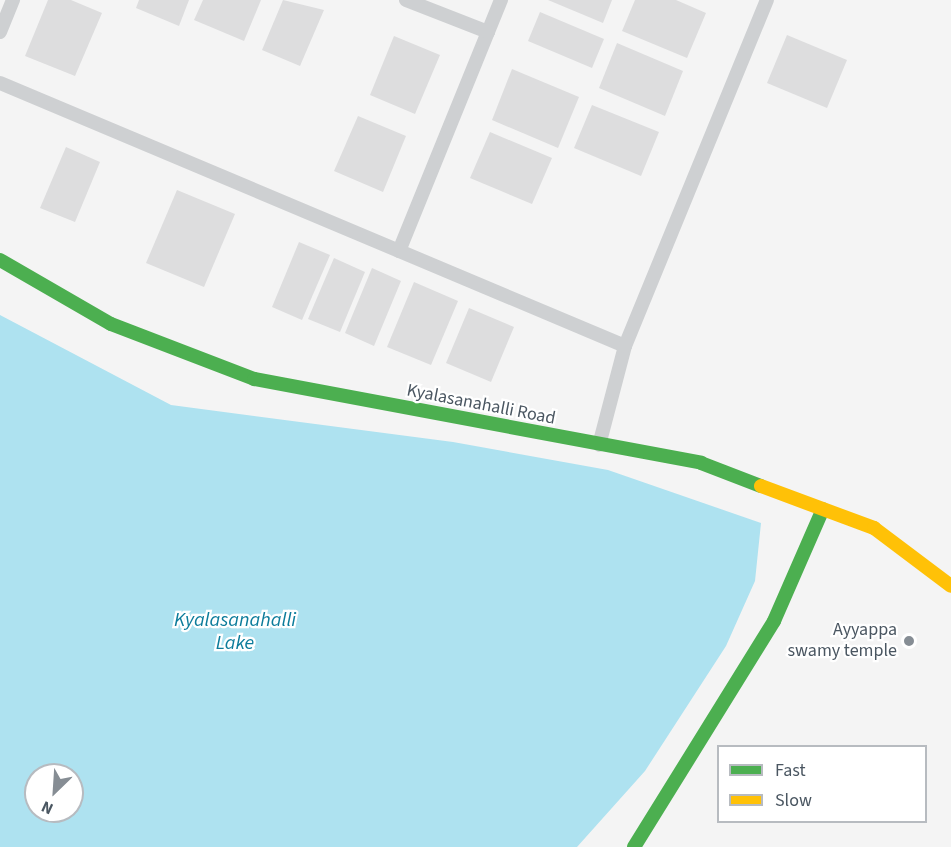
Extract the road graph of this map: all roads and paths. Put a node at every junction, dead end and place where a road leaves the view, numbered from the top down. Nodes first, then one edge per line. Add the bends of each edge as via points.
1 (13, 0) edge
2 (406, 0) edge
3 (501, 0) edge
4 (767, 0) edge
5 (0, 32) edge
6 (488, 32) junction
7 (0, 83) edge
8 (399, 251) junction
9 (0, 260) edge
10 (625, 346) junction
11 (598, 447) junction
12 (824, 509) junction
13 (951, 586) edge
14 (634, 847) edge

1 - 5 lane
2 - 6 lane
3 - 6 lane
4 - 10 lane
6 - 8 lane
7 - 8 lane
8 - 10 lane
9 - 11 street, Kyalasanahalli Road via 111,324 254,379
10 - 11 lane
11 - 12 street, Kyalasanahalli Road via 701,463
12 - 13 street, Kyalasanahalli Road via 874,528
12 - 14 street via 774,621

